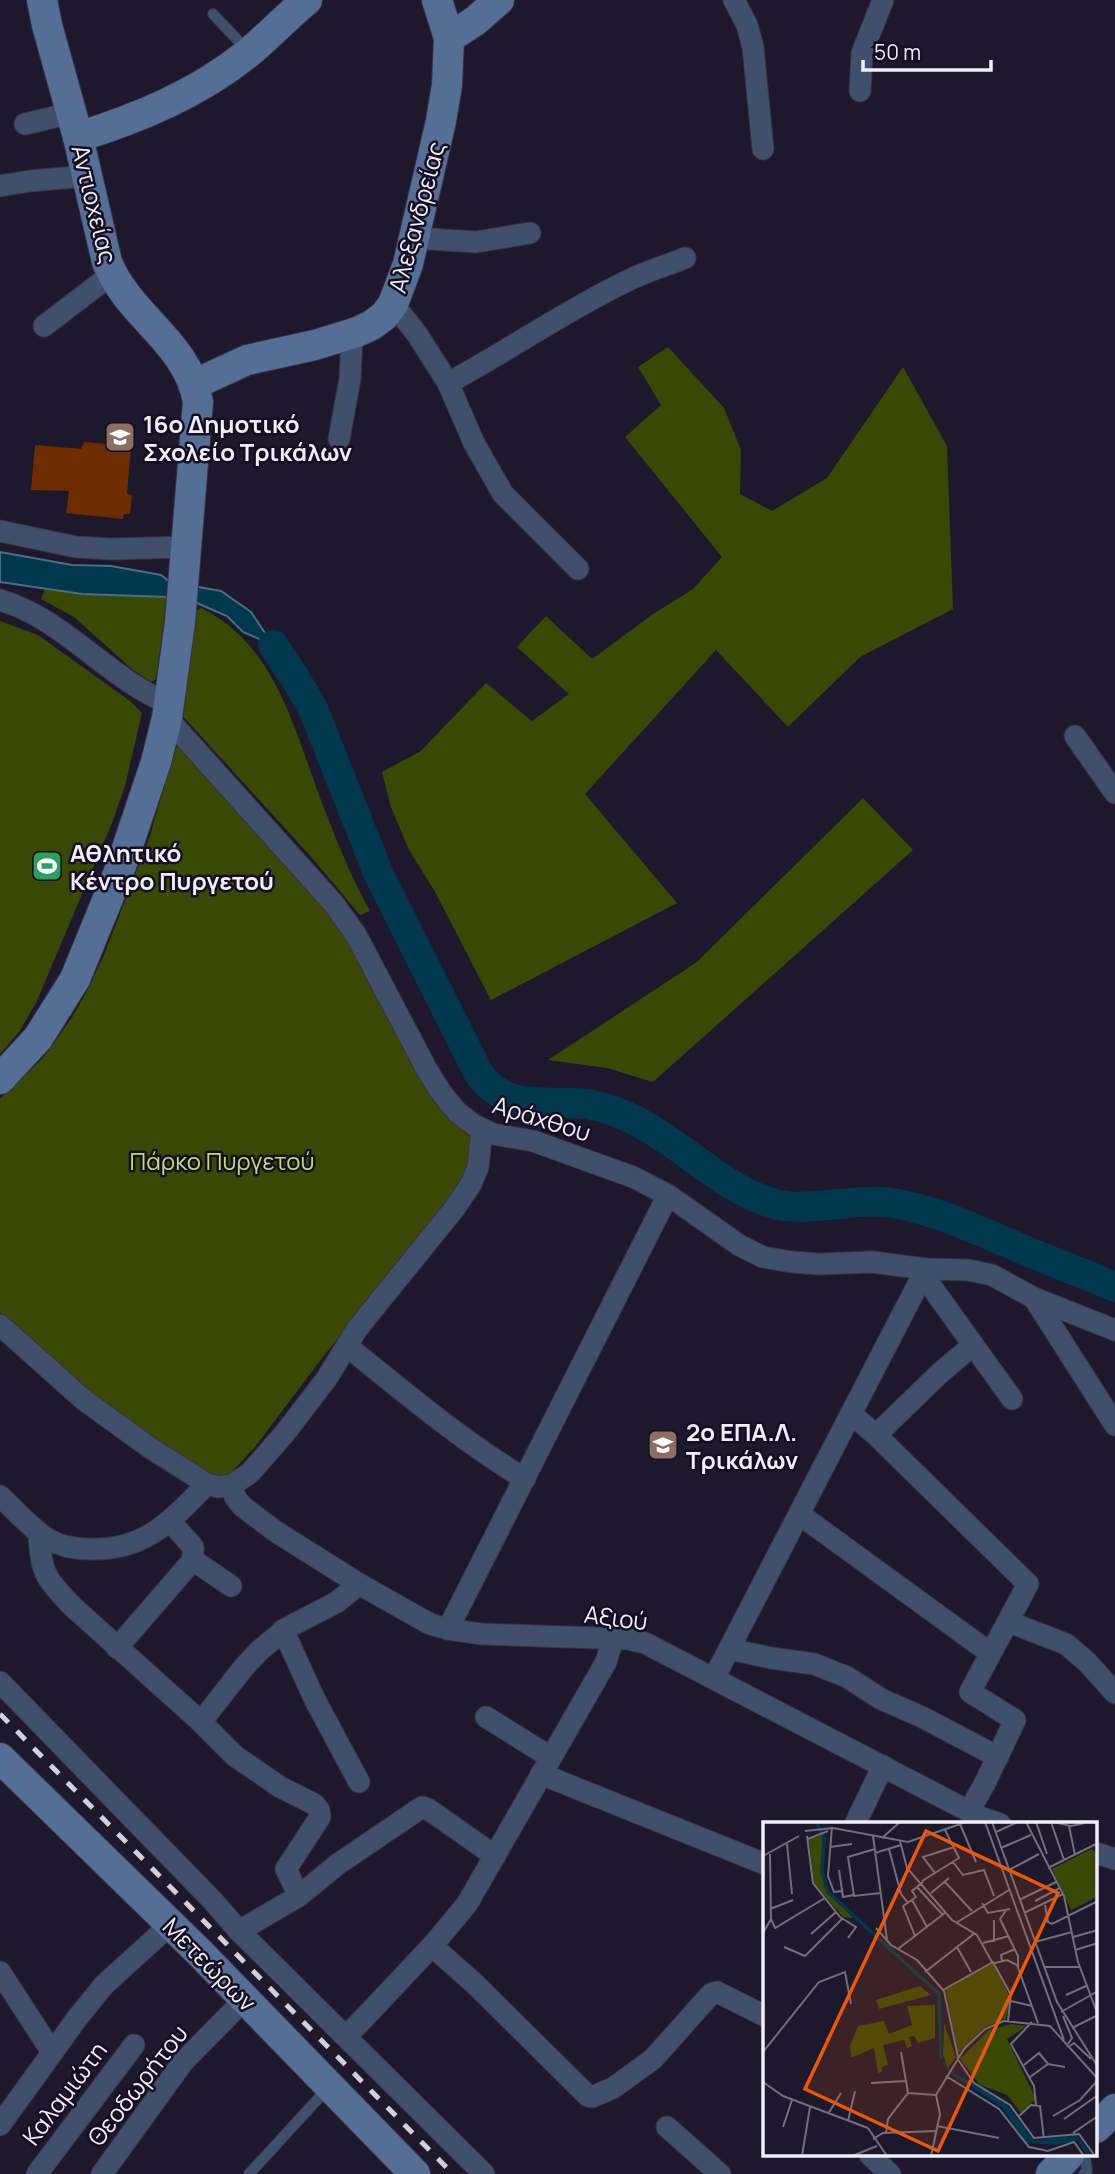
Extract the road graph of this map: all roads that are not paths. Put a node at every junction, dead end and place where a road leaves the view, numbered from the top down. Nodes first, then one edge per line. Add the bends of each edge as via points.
1 (42, 0) edge
2 (437, 0) edge
3 (499, 0) edge
4 (734, 0) edge
5 (883, 0) edge
6 (300, 2) edge
7 (213, 14) dead end
8 (449, 38) junction
9 (249, 52) junction
10 (860, 91) dead end
11 (24, 124) dead end
12 (75, 125) junction
13 (763, 149) dead end
14 (86, 176) junction
15 (0, 186) edge
16 (530, 233) dead end
17 (414, 238) junction
18 (685, 258) dead end
19 (112, 274) junction
20 (393, 304) junction
21 (44, 326) dead end
22 (352, 334) junction
23 (448, 383) junction
24 (195, 384) junction
25 (340, 439) dead end
26 (0, 531) edge
27 (186, 554) junction
28 (578, 569) dead end
29 (0, 600) edge
30 (167, 710) junction
31 (1075, 736) dead end
32 (1115, 793) edge
33 (0, 1079) edge
34 (482, 1129) junction
35 (668, 1195) junction
36 (924, 1272) junction
37 (1034, 1298) junction
38 (1, 1327) edge
39 (1115, 1330) edge
40 (973, 1345) junction
41 (347, 1346) junction
42 (1012, 1399) dead end
43 (851, 1414) junction
44 (1115, 1426) edge
45 (876, 1435) junction
46 (524, 1479) junction
47 (207, 1484) junction
48 (232, 1485) junction
49 (0, 1496) edge
50 (799, 1514) junction
51 (170, 1521) junction
52 (39, 1532) junction
53 (193, 1560) junction
54 (359, 1584) junction
55 (231, 1586) dead end
56 (1009, 1622) junction
57 (448, 1629) junction
58 (283, 1630) junction
59 (613, 1639) junction
60 (117, 1648) junction
61 (729, 1650) junction
62 (990, 1653) junction
63 (714, 1678) junction
64 (0, 1682) edge
65 (1115, 1693) edge
66 (486, 1717) dead end
67 (201, 1722) junction
68 (998, 1757) junction
69 (1, 1760) edge
70 (546, 1766) junction
71 (883, 1766) junction
72 (359, 1782) dead end
73 (982, 1819) edge
74 (856, 1822) edge
75 (1098, 1854) edge
76 (495, 1856) junction
77 (1115, 1859) edge
78 (763, 1863) edge
79 (299, 1896) junction
80 (171, 1924) junction
81 (239, 1931) junction
82 (432, 1946) junction
83 (0, 1972) edge
84 (245, 1999) junction
85 (763, 2015) edge
86 (346, 2036) junction
87 (134, 2045) dead end
88 (52, 2052) junction
89 (330, 2086) junction
90 (1115, 2109) edge
91 (0, 2125) edge
92 (1098, 2126) edge
93 (667, 2127) dead end
94 (872, 2156) edge
95 (1068, 2156) edge
96 (1085, 2156) edge
97 (37, 2174) edge
98 (102, 2174) edge
99 (249, 2174) edge
100 (415, 2174) edge
101 (484, 2174) edge
102 (720, 2174) edge
103 (890, 2174) edge
104 (1051, 2174) edge
105 (1084, 2174) edge

1 - 12 street, Αντιοχείας
2 - 8 street, Αλεξανδρείας
3 - 8 street
4 - 13 street via 752,47
5 - 10 street via 862,53
6 - 9 street
7 - 9 lane
8 - 17 street, Αλεξανδρείας via 441,121
9 - 12 street via 162,106
11 - 12 street
12 - 14 street, Αντιοχείας
14 - 15 street
14 - 19 street, Αντιοχείας
16 - 17 street via 476,242
17 - 20 street, Αλεξανδρείας
18 - 23 street via 627,281
19 - 21 street
19 - 24 street, Αντιοχείας via 165,337
20 - 22 street, Αλεξανδρείας via 372,325
20 - 23 street
22 - 24 street, Αλεξανδρείας via 247,360
22 - 25 street
23 - 28 street via 503,494
24 - 27 street via 198,402
26 - 27 street via 76,547
27 - 30 street
29 - 30 street via 36,615
30 - 33 street via 146,795 83,961 38,1038
30 - 34 street, Αράχθου via 333,903 356,935 440,1091 457,1112
31 - 32 street
34 - 35 street, Αράχθου via 595,1162
34 - 41 street via 478,1167 466,1192
35 - 36 street, Αράχθου via 763,1257 819,1264 872,1262
35 - 46 street
36 - 37 street, Αράχθου via 968,1270 992,1275
36 - 40 street
36 - 43 street
37 - 39 street, Αράχθου
37 - 44 street, Αράχθου
38 - 47 street via 102,1414
40 - 42 street
40 - 45 street
41 - 46 street via 434,1417
41 - 48 street via 285,1433 250,1473
43 - 45 street
43 - 50 street
45 - 56 street via 1028,1584
46 - 57 street
47 - 48 street
47 - 51 street
48 - 54 street, Αξιού via 238,1502 260,1521
49 - 52 street
50 - 61 street
50 - 62 street
51 - 52 street via 145,1539 114,1549 73,1548
51 - 53 street via 193,1547
52 - 60 street via 47,1577
53 - 55 street
53 - 60 street
54 - 57 street, Αξιού
54 - 58 street via 344,1598
56 - 62 street
56 - 65 street via 1066,1644
57 - 59 street, Αξιού
58 - 67 street via 244,1667
58 - 72 street
59 - 63 street, Αξιού via 645,1643
59 - 70 street via 606,1662
60 - 67 street
61 - 63 street
61 - 68 street via 814,1664 847,1677 881,1699
62 - 68 street via 970,1692 1015,1720
63 - 71 street, Αξιού
64 - 81 street
66 - 70 street
67 - 79 street via 235,1756 319,1810 320,1817 285,1869
68 - 73 street
69 - 80 street, Μετεώρων
70 - 76 street
70 - 78 street
71 - 73 street, Αξιού
71 - 74 street
75 - 77 street
76 - 79 street via 422,1807
76 - 82 street via 467,1904
79 - 81 street
80 - 84 street, Μετεώρων
80 - 88 street via 104,1985
81 - 86 street
82 - 85 street via 592,2097 653,2059 711,1994 717,1992
82 - 86 street
83 - 88 street
84 - 89 street, Μετεώρων
84 - 98 street, Θεοδωρήτου via 183,2062
86 - 101 street
87 - 97 street, Καλαμιώτη
88 - 91 street
89 - 99 lane
89 - 100 street, Μετεώρων
90 - 92 street
93 - 102 street
94 - 103 street
95 - 104 street
96 - 105 lane

